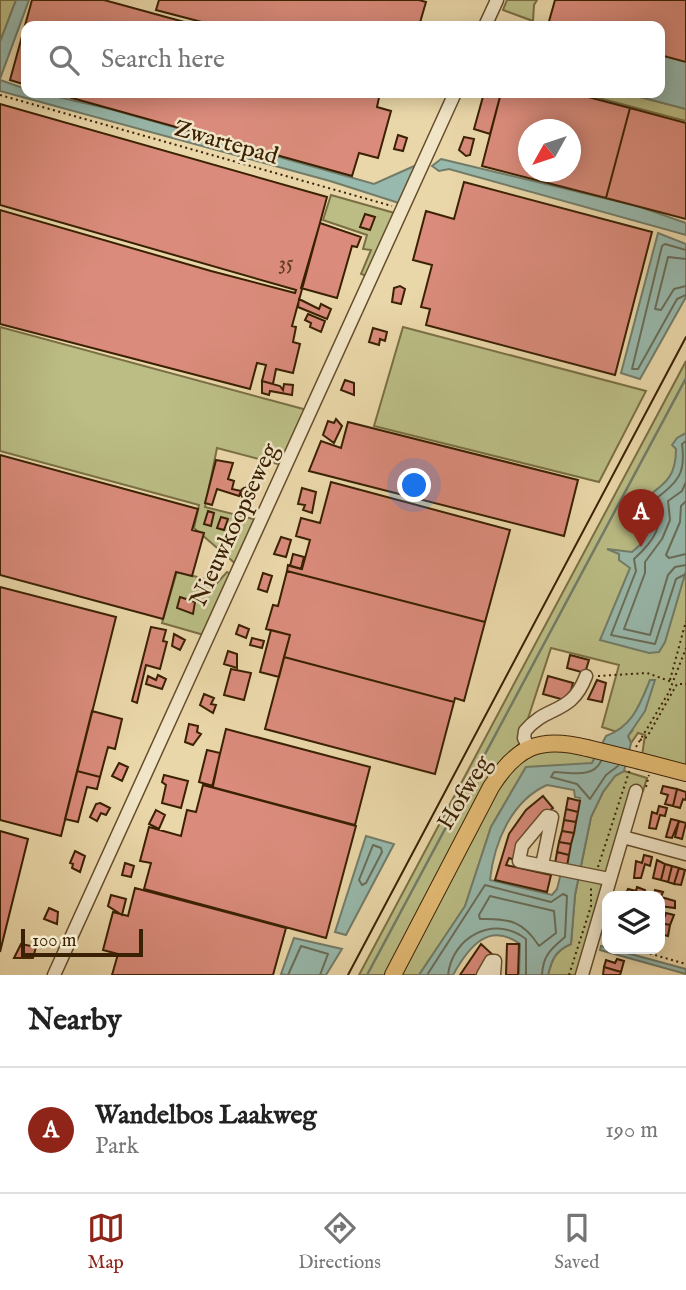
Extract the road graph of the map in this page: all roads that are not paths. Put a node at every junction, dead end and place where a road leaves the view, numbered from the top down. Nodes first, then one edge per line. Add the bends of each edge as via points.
1 (497, 0) edge
2 (487, 21) edge
3 (453, 98) edge
4 (592, 676) road end
5 (529, 748) junction
6 (686, 773) edge
7 (636, 791) dead end
8 (622, 838) junction
9 (686, 854) edge
10 (542, 865) dead end
11 (609, 879) junction
12 (607, 891) edge
13 (602, 912) edge
14 (54, 975) edge
15 (393, 975) edge
16 (483, 975) edge
17 (494, 975) edge
18 (582, 975) edge

1 - 2 street
3 - 14 street, Nieuwkoopseweg
4 - 5 street via 570,703 525,731
5 - 6 main road, Hofweg, bridge via 555,743 587,748
5 - 15 main road, Hofweg via 507,764 491,787
7 - 8 street
8 - 9 street
8 - 11 street
10 - 11 street
11 - 12 street
13 - 18 street
16 - 17 street via 495,961

